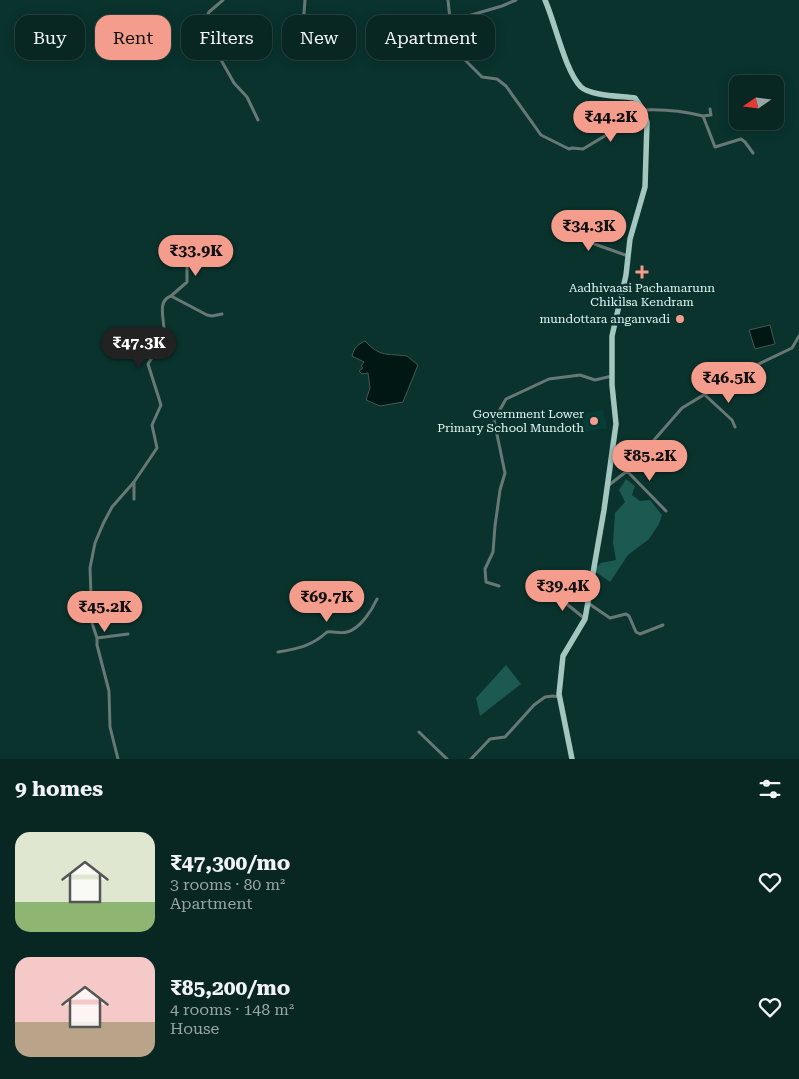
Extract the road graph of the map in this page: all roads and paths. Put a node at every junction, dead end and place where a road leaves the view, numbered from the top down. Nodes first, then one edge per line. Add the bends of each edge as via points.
1 (223, 0) edge
2 (305, 0) edge
3 (448, 0) edge
4 (516, 0) edge
5 (545, 0) edge
6 (304, 15) edge
7 (450, 15) edge
8 (471, 15) edge
9 (465, 60) edge
10 (710, 109) dead end
11 (643, 110) junction
12 (703, 116) junction
13 (646, 117) junction
14 (258, 120) dead end
15 (752, 153) dead end
16 (589, 225) dead end
17 (187, 244) dead end
18 (628, 256) junction
19 (171, 296) junction
20 (222, 314) dead end
21 (799, 336) edge
22 (612, 376) junction
23 (705, 395) junction
24 (736, 427) dead end
25 (627, 471) junction
26 (134, 482) junction
27 (608, 486) junction
28 (134, 499) dead end
29 (666, 512) dead end
30 (499, 586) dead end
31 (552, 592) dead end
32 (377, 599) dead end
33 (588, 603) junction
34 (585, 619) junction
35 (663, 625) dead end
36 (128, 634) dead end
37 (97, 638) junction
38 (278, 652) dead end
39 (560, 697) junction
40 (419, 732) dead end
41 (118, 759) edge
42 (447, 759) edge
43 (471, 759) edge
44 (572, 759) edge

1 - 14 street via 209,12 202,26
2 - 6 street
3 - 7 street
4 - 8 street
5 - 11 main road via 569,67 582,88 598,94 635,98
9 - 13 street via 482,77 497,79 506,86 541,135 569,149 583,149 623,125
10 - 12 street via 711,114
11 - 12 street via 667,109
11 - 13 main road
12 - 15 street via 715,147 741,139
13 - 18 main road via 645,187
16 - 18 street via 584,238 586,241
17 - 19 street via 187,282
18 - 22 main road via 612,336
19 - 20 street via 207,315
19 - 26 street via 162,305 163,341 148,364 161,405 152,425 157,448
21 - 23 street via 792,348 740,373
22 - 27 main road via 616,424
22 - 30 street via 595,380 580,375 549,378 506,399 494,420 505,473 493,552 485,569 486,582
23 - 24 street
23 - 25 street via 682,408
25 - 27 street
25 - 29 street
26 - 28 street
26 - 37 street via 112,507 95,543 90,568 92,623
27 - 33 main road
31 - 34 street
32 - 38 street via 371,612 353,630 327,632 304,647
33 - 34 main road
33 - 35 street via 610,618 626,614 640,634
34 - 39 main road via 563,656
36 - 37 street
37 - 41 street
39 - 43 street via 545,697 505,737 490,739
39 - 44 main road
40 - 42 street

